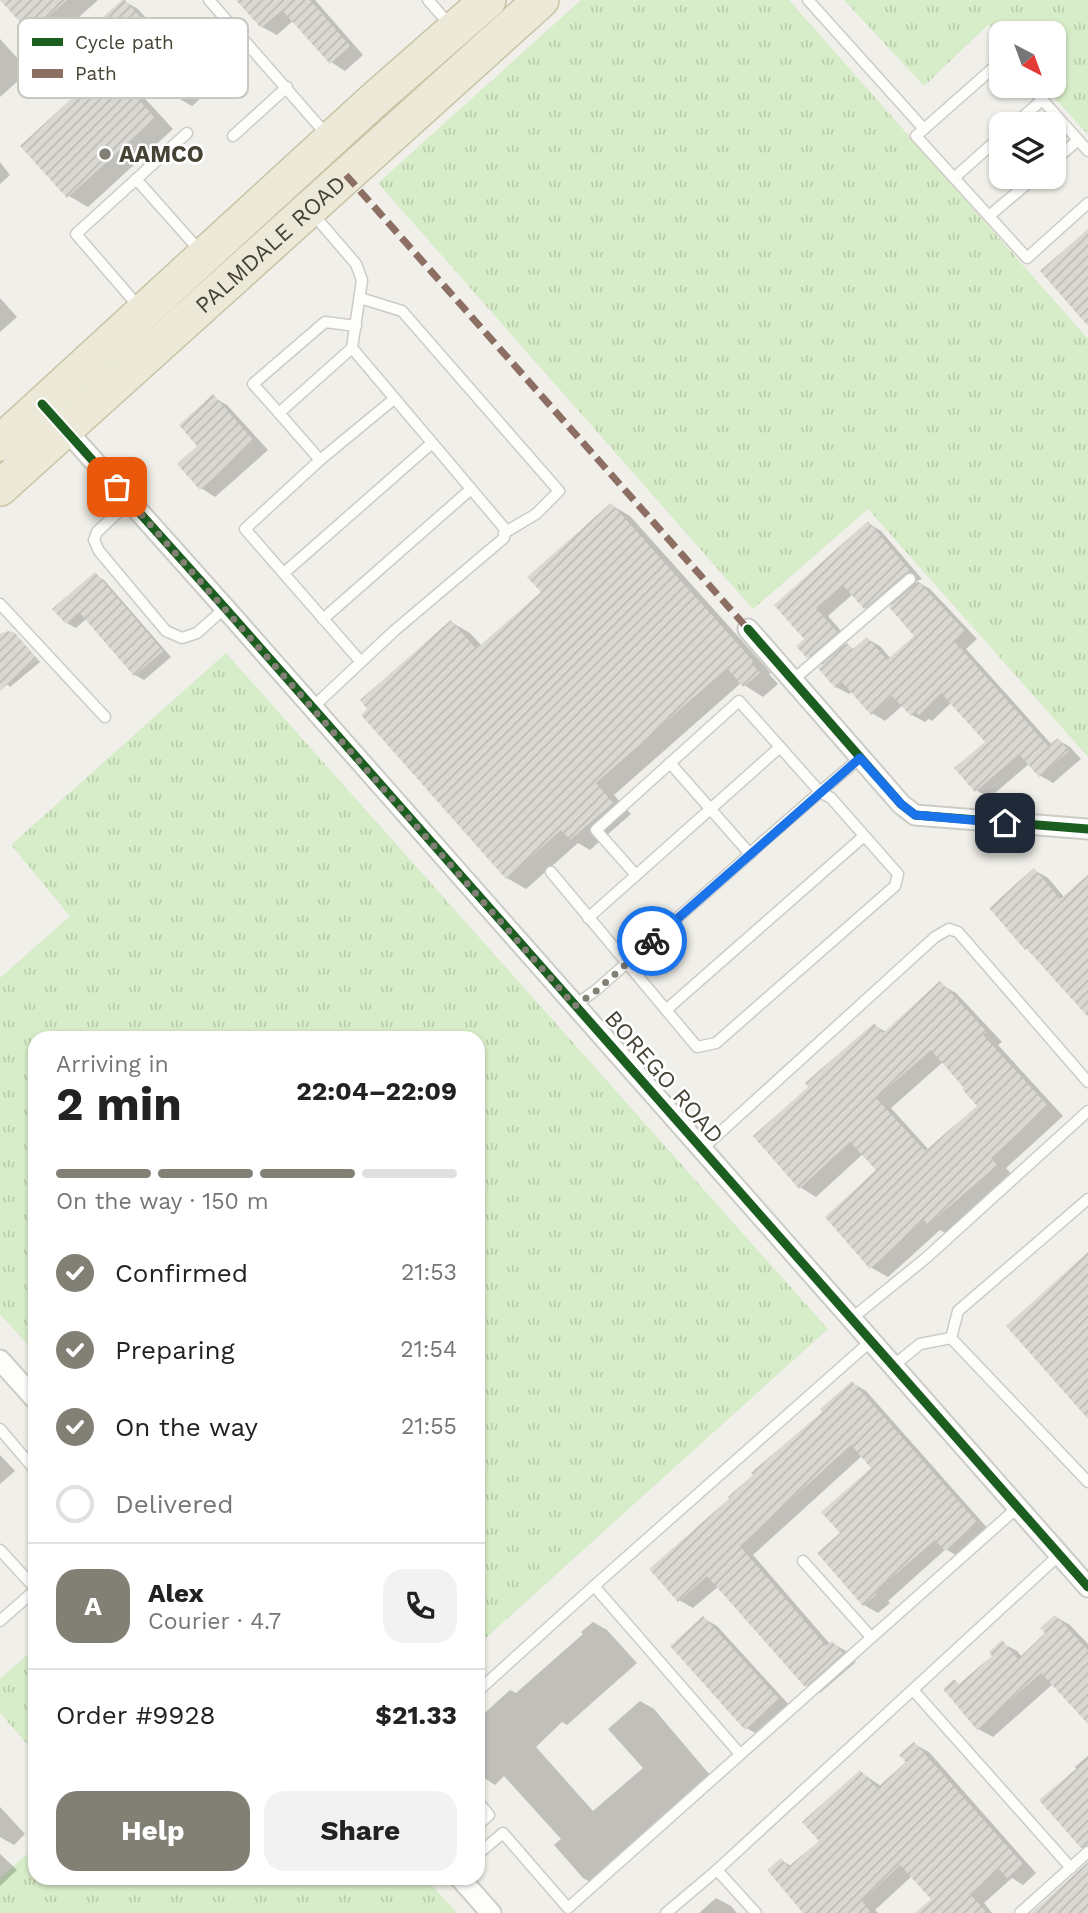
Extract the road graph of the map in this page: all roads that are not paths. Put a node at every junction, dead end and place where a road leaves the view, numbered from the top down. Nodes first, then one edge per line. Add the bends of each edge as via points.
1 (209, 0) edge
2 (428, 0) edge
3 (488, 0) edge
4 (541, 0) edge
5 (808, 0) edge
6 (225, 18) edge
7 (454, 30) junction
8 (248, 44) edge
9 (989, 71) edge
10 (287, 87) junction
11 (1042, 100) joint
12 (1028, 112) edge
13 (923, 129) junction
14 (187, 133) dead end
15 (233, 136) dead end
16 (331, 140) junction
17 (1077, 140) junction
18 (989, 147) edge
19 (1066, 150) edge
20 (1088, 151) edge
21 (136, 178) junction
22 (954, 178) junction
23 (1021, 189) edge
24 (1088, 203) edge
25 (309, 209) junction
26 (989, 216) junction
27 (204, 256) junction
28 (360, 298) junction
29 (143, 312) junction
30 (356, 326) junction
31 (352, 348) junction
32 (394, 399) junction
33 (279, 413) junction
34 (53, 416) junction
35 (0, 443) edge
36 (432, 443) junction
37 (320, 460) junction
38 (5, 474) edge
39 (471, 489) junction
40 (130, 501) junction
41 (504, 533) junction
42 (284, 573) junction
43 (910, 579) dead end
44 (0, 604) edge
45 (225, 608) junction
46 (323, 619) junction
47 (748, 629) dead end
48 (361, 662) junction
49 (793, 680) junction
50 (313, 707) junction
51 (106, 718) dead end
52 (780, 747) junction
53 (860, 758) junction
54 (670, 763) junction
55 (820, 792) junction
56 (710, 809) junction
57 (1088, 829) edge
58 (864, 836) junction
59 (750, 854) junction
60 (551, 872) dead end
61 (636, 875) junction
62 (588, 918) junction
63 (626, 963) junction
64 (575, 1006) junction
65 (666, 1010) junction
66 (1088, 1082) edge
67 (1088, 1111) edge
68 (702, 1149) junction
69 (1088, 1199) edge
70 (852, 1319) junction
71 (951, 1338) junction
72 (871, 1340) junction
73 (0, 1360) edge
74 (893, 1366) junction
75 (28, 1391) edge
76 (0, 1429) edge
77 (28, 1461) edge
78 (1088, 1482) edge
79 (1018, 1507) junction
80 (0, 1550) edge
81 (1059, 1555) junction
82 (803, 1561) dead end
83 (28, 1581) edge
84 (594, 1587) junction
85 (1088, 1587) edge
86 (28, 1595) edge
87 (0, 1621) edge
88 (871, 1637) junction
89 (485, 1685) edge
90 (913, 1690) junction
91 (740, 1754) junction
92 (485, 1848) edge
93 (1088, 1852) edge
94 (1070, 1868) junction
95 (717, 1870) junction
96 (466, 1885) edge
97 (491, 1913) edge
98 (666, 1913) edge
99 (755, 1913) edge
100 (1020, 1913) edge

1 - 6 lane
2 - 7 lane
3 - 7 highway, PALMDALE ROAD
4 - 25 highway, PALMDALE ROAD
5 - 13 lane
7 - 16 highway, PALMDALE ROAD
8 - 10 lane
9 - 13 lane
10 - 15 lane
10 - 16 lane
11 - 12 lane
11 - 17 lane
13 - 22 lane via 916,136
14 - 21 lane
16 - 27 highway, PALMDALE ROAD
17 - 19 lane
17 - 20 lane
18 - 22 lane
21 - 27 lane
21 - 29 lane via 76,234
22 - 26 lane
23 - 26 lane
24 - 26 lane via 1027,258
25 - 28 lane via 356,264 362,280
25 - 34 highway, PALMDALE ROAD
27 - 29 highway, PALMDALE ROAD
28 - 30 lane
28 - 41 lane via 402,311 559,491 536,514
29 - 34 highway, PALMDALE ROAD
30 - 31 lane
30 - 33 lane via 325,322 253,384
31 - 32 lane
31 - 33 lane
32 - 36 lane
32 - 37 lane
33 - 37 lane
34 - 35 highway, PALMDALE ROAD
34 - 38 highway, PALMDALE ROAD
34 - 40 street, BOREGO ROAD
36 - 39 lane
36 - 42 lane
37 - 42 lane via 244,529
39 - 41 lane via 505,528
39 - 46 lane
40 - 45 street, BOREGO ROAD
40 - 45 lane via 94,540 166,631 182,638 197,633
41 - 48 lane via 504,538
42 - 46 lane
43 - 49 lane
44 - 51 lane
45 - 50 street, BOREGO ROAD
46 - 48 lane
47 - 49 street
48 - 50 lane
49 - 53 street
50 - 64 street, BOREGO ROAD
52 - 54 lane via 738,701
52 - 55 lane
52 - 56 lane
53 - 55 lane
53 - 57 street via 915,815
54 - 56 lane
54 - 61 lane via 596,830
55 - 58 lane via 831,798
55 - 59 lane
56 - 59 lane
56 - 61 lane
58 - 65 lane
58 - 65 lane via 898,874 895,886 716,1043 697,1047
59 - 63 lane
60 - 62 lane
61 - 62 lane
62 - 63 lane
63 - 64 lane
63 - 65 lane
64 - 68 street, BOREGO ROAD
66 - 68 lane via 958,932 949,929
67 - 70 lane
68 - 70 street, BOREGO ROAD
69 - 71 lane via 958,1311
70 - 72 street, BOREGO ROAD
71 - 74 lane via 920,1344
71 - 78 lane
72 - 74 street, BOREGO ROAD
72 - 84 lane
73 - 75 street
74 - 79 street, BOREGO ROAD
76 - 77 lane
79 - 81 street, BOREGO ROAD
79 - 88 lane
80 - 83 lane
81 - 85 street, BOREGO ROAD
81 - 90 lane
82 - 88 lane
84 - 89 lane
84 - 91 lane
86 - 87 lane
88 - 91 lane
90 - 94 lane
90 - 95 lane
91 - 92 lane via 568,1908 503,1833
93 - 94 lane
94 - 100 lane
95 - 98 lane
95 - 99 lane
96 - 97 street

